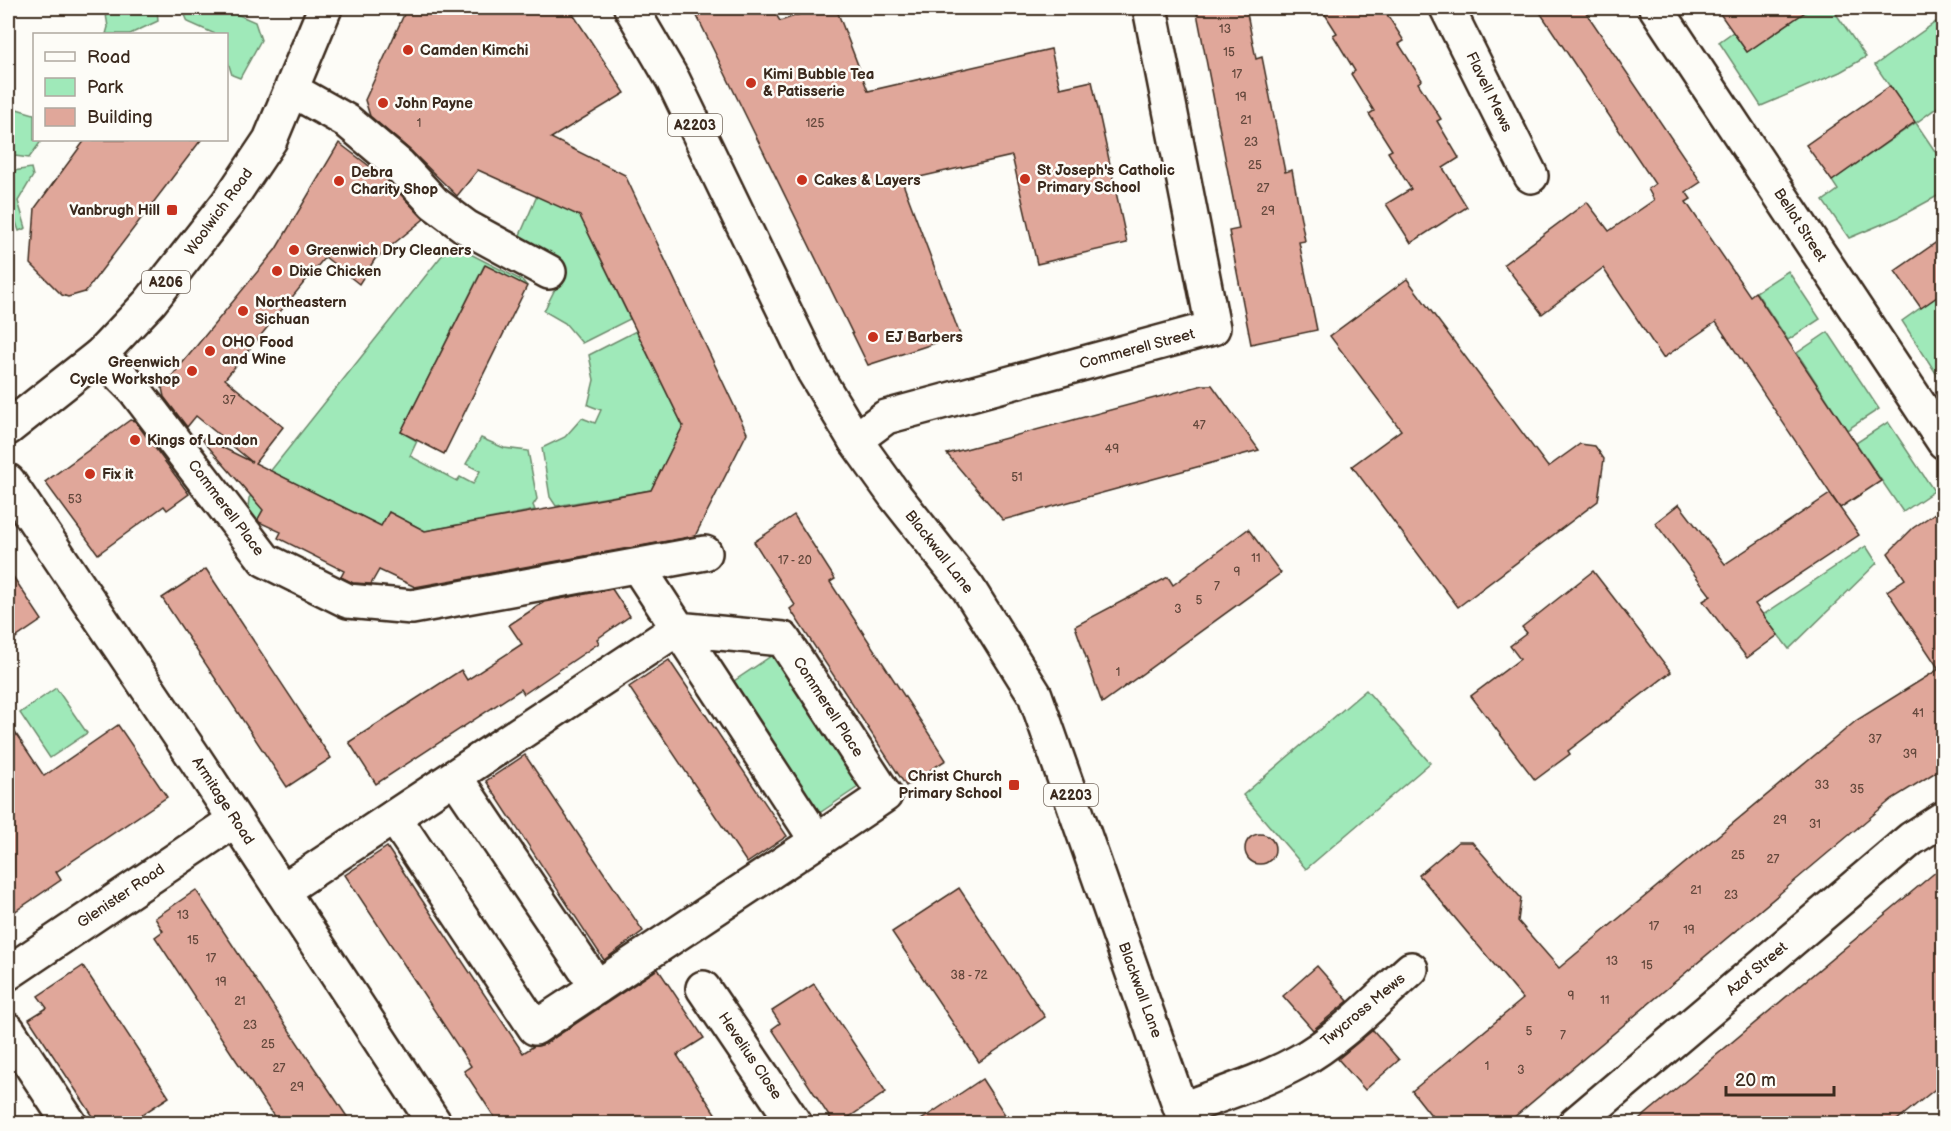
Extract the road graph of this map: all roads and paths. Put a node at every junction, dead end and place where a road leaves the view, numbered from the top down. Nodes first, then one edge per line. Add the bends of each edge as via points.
1 (325, 8) edge
2 (631, 8) edge
3 (1150, 8) edge
4 (1447, 8) edge
5 (1656, 8) edge
6 (292, 90) junction
7 (1531, 176) dead end
8 (549, 272) dead end
9 (100, 354) junction
10 (8, 428) edge
11 (855, 440) junction
12 (1944, 442) edge
13 (8, 481) edge
14 (705, 553) dead end
15 (638, 567) junction
16 (677, 629) junction
17 (454, 777) junction
18 (394, 817) junction
19 (1944, 818) edge
20 (235, 820) junction
21 (817, 841) junction
22 (282, 891) junction
23 (1411, 969) dead end
24 (8, 973) edge
25 (597, 987) junction
26 (704, 988) dead end
27 (8, 1030) edge
28 (1184, 1116) edge
29 (70, 1124) edge
30 (435, 1124) edge
31 (795, 1124) edge
32 (1575, 1124) edge

1 - 6 street, Woolwich Road / A206
2 - 11 street, Blackwall Lane / A2203 via 673,80 790,327
3 - 11 street, Commerell Street via 1213,328 886,417
4 - 7 street, Flavell Mews
5 - 12 street, Bellot Street
6 - 8 street via 347,121 398,164 434,203 466,227
6 - 9 street, Woolwich Road / A206 via 270,140 227,204 150,302
9 - 10 street, Woolwich Road / A206
9 - 15 street, Commerell Place via 134,389 265,560 348,601 412,606
11 - 28 street, Blackwall Lane / A2203 via 969,588 1035,695
13 - 20 street, Armitage Road
14 - 15 street, Commerell Place
15 - 16 street
16 - 17 street
16 - 21 street
16 - 21 street, Commerell Place via 783,639 885,795
17 - 18 street
17 - 25 street
18 - 22 street
18 - 25 street, Commerell Place via 536,1028
19 - 32 street, Azof Street via 1911,839
20 - 22 street, Armitage Road
20 - 24 street, Glenister Road
21 - 25 street, Commerell Place
22 - 30 street, Armitage Road
23 - 28 street, Twycross Mews via 1332,1039 1299,1062
26 - 31 street, Hevelius Close
27 - 29 street

